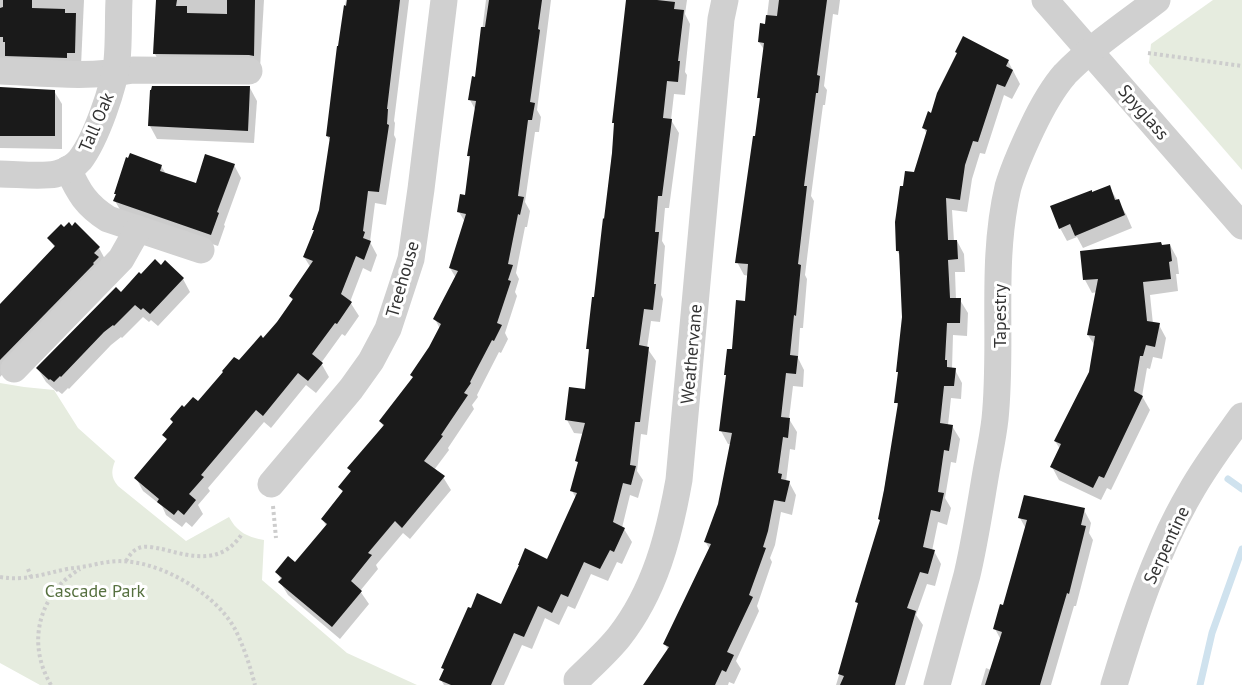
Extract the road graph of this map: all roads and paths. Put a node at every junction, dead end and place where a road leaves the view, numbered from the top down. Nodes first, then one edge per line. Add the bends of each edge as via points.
1 (119, 0) edge
2 (444, 0) edge
3 (724, 0) edge
4 (1046, 0) edge
5 (1157, 0) edge
6 (1091, 51) junction
7 (1148, 53) dead end
8 (1242, 66) edge
9 (0, 71) edge
10 (249, 71) dead end
11 (115, 74) junction
12 (68, 170) junction
13 (0, 174) edge
14 (1242, 226) edge
15 (138, 229) junction
16 (201, 250) dead end
17 (14, 369) dead end
18 (1242, 416) edge
19 (271, 484) joint
20 (242, 534) dead end
21 (276, 538) dead end
22 (126, 561) junction
23 (82, 567) junction
24 (28, 569) dead end
25 (0, 577) edge
26 (31, 578) junction
27 (577, 680) dead end
28 (51, 685) edge
29 (255, 685) edge
30 (937, 685) edge
31 (1114, 685) edge

1 - 11 street, Tall Oak
2 - 19 street, Treehouse via 411,259 388,329 351,389
3 - 27 street, Weathervane via 676,499 667,538 643,602 618,638
4 - 6 street, Spyglass
5 - 6 street, Tapestry
6 - 14 street, Spyglass
6 - 30 street, Tapestry via 1051,93 1021,150 1009,187 999,250 995,420 967,575
7 - 8 path
9 - 11 street
10 - 11 street via 133,70
11 - 12 street, Tall Oak via 93,137 78,162
12 - 13 street, Tall Oak via 55,174
12 - 15 street via 87,204 96,212
15 - 16 street
15 - 17 street via 121,259
18 - 31 street, Serpentine via 1174,522 1142,597
19 - 21 path
20 - 22 path via 224,551 207,557 140,547
22 - 23 path
22 - 29 path via 171,574 217,607 234,628
23 - 26 path
23 - 28 path via 58,587 45,606 39,626 37,648
24 - 26 path
25 - 26 path

